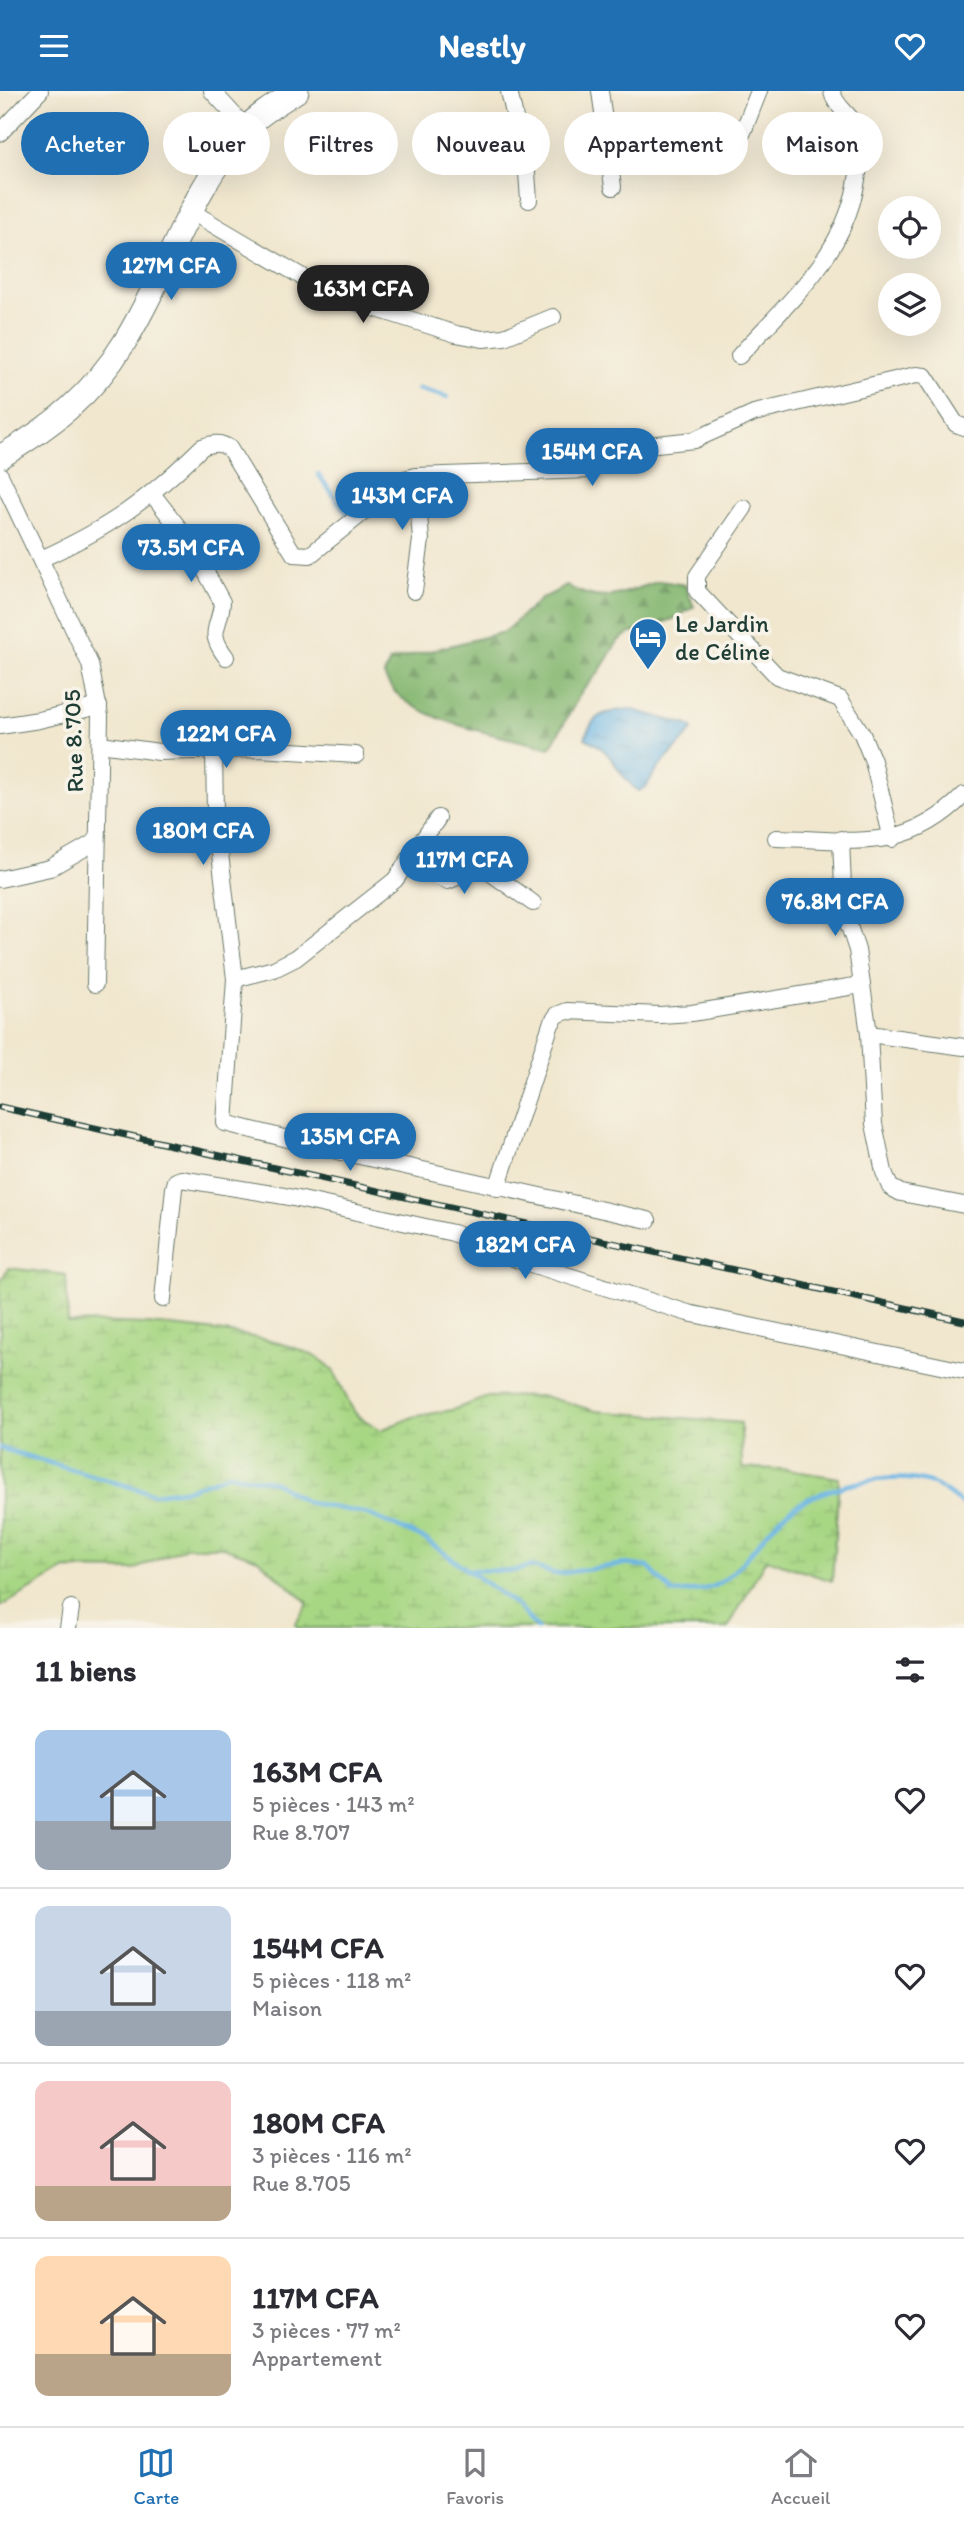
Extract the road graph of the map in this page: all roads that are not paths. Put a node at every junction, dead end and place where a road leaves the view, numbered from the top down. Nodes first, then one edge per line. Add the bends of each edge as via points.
1 (40, 91) edge
2 (212, 91) edge
3 (509, 91) edge
4 (600, 91) edge
5 (759, 91) edge
6 (832, 91) edge
7 (293, 92) edge
8 (231, 112) edge
9 (267, 112) edge
10 (748, 119) edge
11 (1, 129) edge
12 (212, 175) edge
13 (613, 187) dead end
14 (529, 200) dead end
15 (192, 212) junction
16 (553, 317) dead end
17 (739, 356) dead end
18 (964, 427) edge
19 (0, 457) edge
20 (0, 475) edge
21 (416, 476) junction
22 (153, 495) junction
23 (744, 508) dead end
24 (41, 559) junction
25 (414, 591) dead end
26 (226, 657) dead end
27 (99, 706) junction
28 (0, 726) edge
29 (100, 744) junction
30 (214, 752) junction
31 (356, 755) dead end
32 (964, 795) edge
33 (438, 818) dead end
34 (775, 838) dead end
35 (841, 839) junction
36 (892, 839) junction
37 (95, 842) junction
38 (407, 864) junction
39 (0, 879) edge
40 (533, 903) dead end
41 (235, 979) junction
42 (95, 984) dead end
43 (861, 985) junction
44 (869, 1034) junction
45 (964, 1047) edge
46 (497, 1188) junction
47 (964, 1205) edge
48 (648, 1220) dead end
49 (163, 1299) dead end
50 (964, 1371) edge
51 (71, 1608) dead end
52 (68, 1628) edge

1 - 11 street
2 - 8 street
3 - 14 street
4 - 13 street
5 - 10 street
6 - 17 street via 860,135 851,211 827,260
7 - 9 main road
12 - 15 main road
15 - 16 street via 333,295 456,334 504,337
15 - 19 main road via 137,320 99,378 46,430
18 - 21 street via 956,424 925,376 916,375 754,413 694,440 629,447 590,470
20 - 24 street, Rue 8.705
21 - 22 street via 405,479 310,555 301,557 294,554 258,491 222,443 202,447
21 - 25 street via 421,540
22 - 24 street via 88,537
22 - 26 street via 189,541 222,602 214,632
23 - 36 street via 697,576 697,591 777,676 840,699 873,761
24 - 27 street, Rue 8.705 via 90,664
27 - 28 street
27 - 29 street, Rue 8.705
29 - 30 street via 159,753
29 - 37 street, Rue 8.705
30 - 31 street via 259,749
30 - 41 street via 215,812
32 - 36 street via 930,823
33 - 38 street
34 - 35 street
35 - 36 street
35 - 43 street via 844,911 857,950
37 - 39 street via 50,868
37 - 42 street, Rue 8.705 via 99,888
38 - 40 street via 448,881 474,870 488,871
38 - 41 street via 394,880 296,958
41 - 46 street via 225,1123
43 - 44 street
43 - 46 street via 692,1013 660,1016 567,1011 556,1015
44 - 45 street
44 - 47 street via 874,1124 890,1187
46 - 48 street
49 - 50 street via 174,1188 181,1179 453,1233 530,1264 688,1313
51 - 52 street

